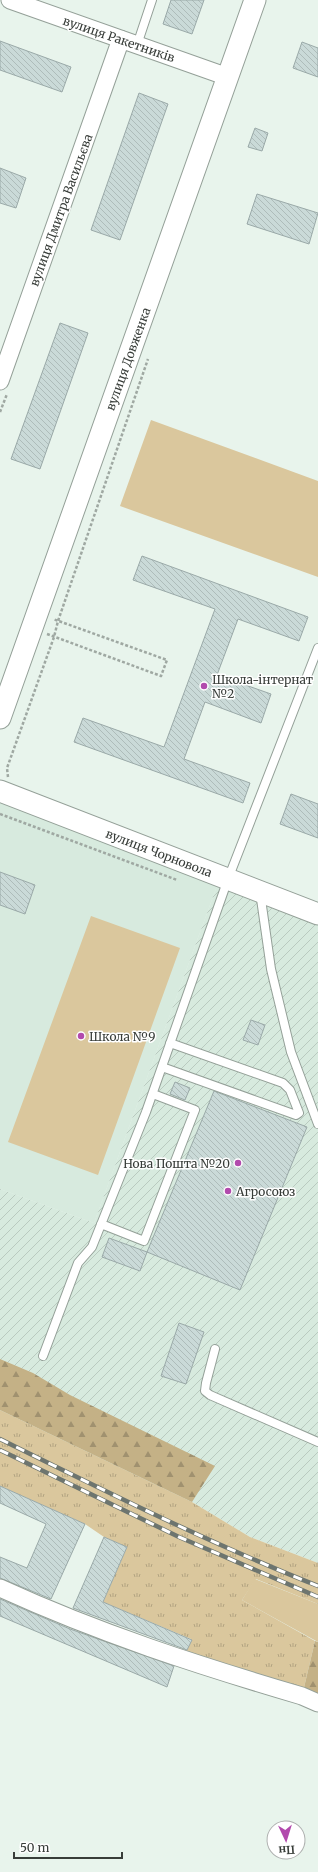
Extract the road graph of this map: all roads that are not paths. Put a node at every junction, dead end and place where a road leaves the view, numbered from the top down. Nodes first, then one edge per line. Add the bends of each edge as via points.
1 (10, 0) edge
2 (152, 0) edge
3 (255, 0) edge
4 (129, 42) junction
5 (228, 77) junction
6 (0, 380) edge
7 (318, 648) edge
8 (0, 718) edge
9 (4, 786) edge
10 (228, 879) junction
11 (260, 892) junction
12 (318, 914) edge
13 (170, 1043) junction
14 (162, 1068) junction
15 (153, 1094) junction
16 (318, 1124) edge
17 (101, 1224) junction
18 (215, 1349) dead end
19 (43, 1356) dead end
20 (318, 1442) edge
21 (0, 1588) edge
22 (318, 1703) edge

1 - 4 street, вулиця Ракетників
2 - 4 lane
3 - 5 street, вулиця Довженка
4 - 5 street, вулиця Ракетників
4 - 6 street, вулиця Дмитра Васильєва
5 - 8 street, вулиця Довженка
7 - 10 lane
9 - 10 street, вулиця Чорновола
10 - 11 street, вулиця Чорновола
10 - 13 lane
11 - 12 street, вулиця Чорновола
11 - 16 lane via 271,969 292,1052
13 - 14 lane
13 - 14 lane via 282,1083 290,1090 299,1113 296,1116
14 - 15 lane
15 - 17 lane
15 - 17 lane via 196,1110 144,1241
17 - 19 lane via 92,1247 78,1263
18 - 20 lane via 205,1391
21 - 22 street via 44,1609 198,1666

